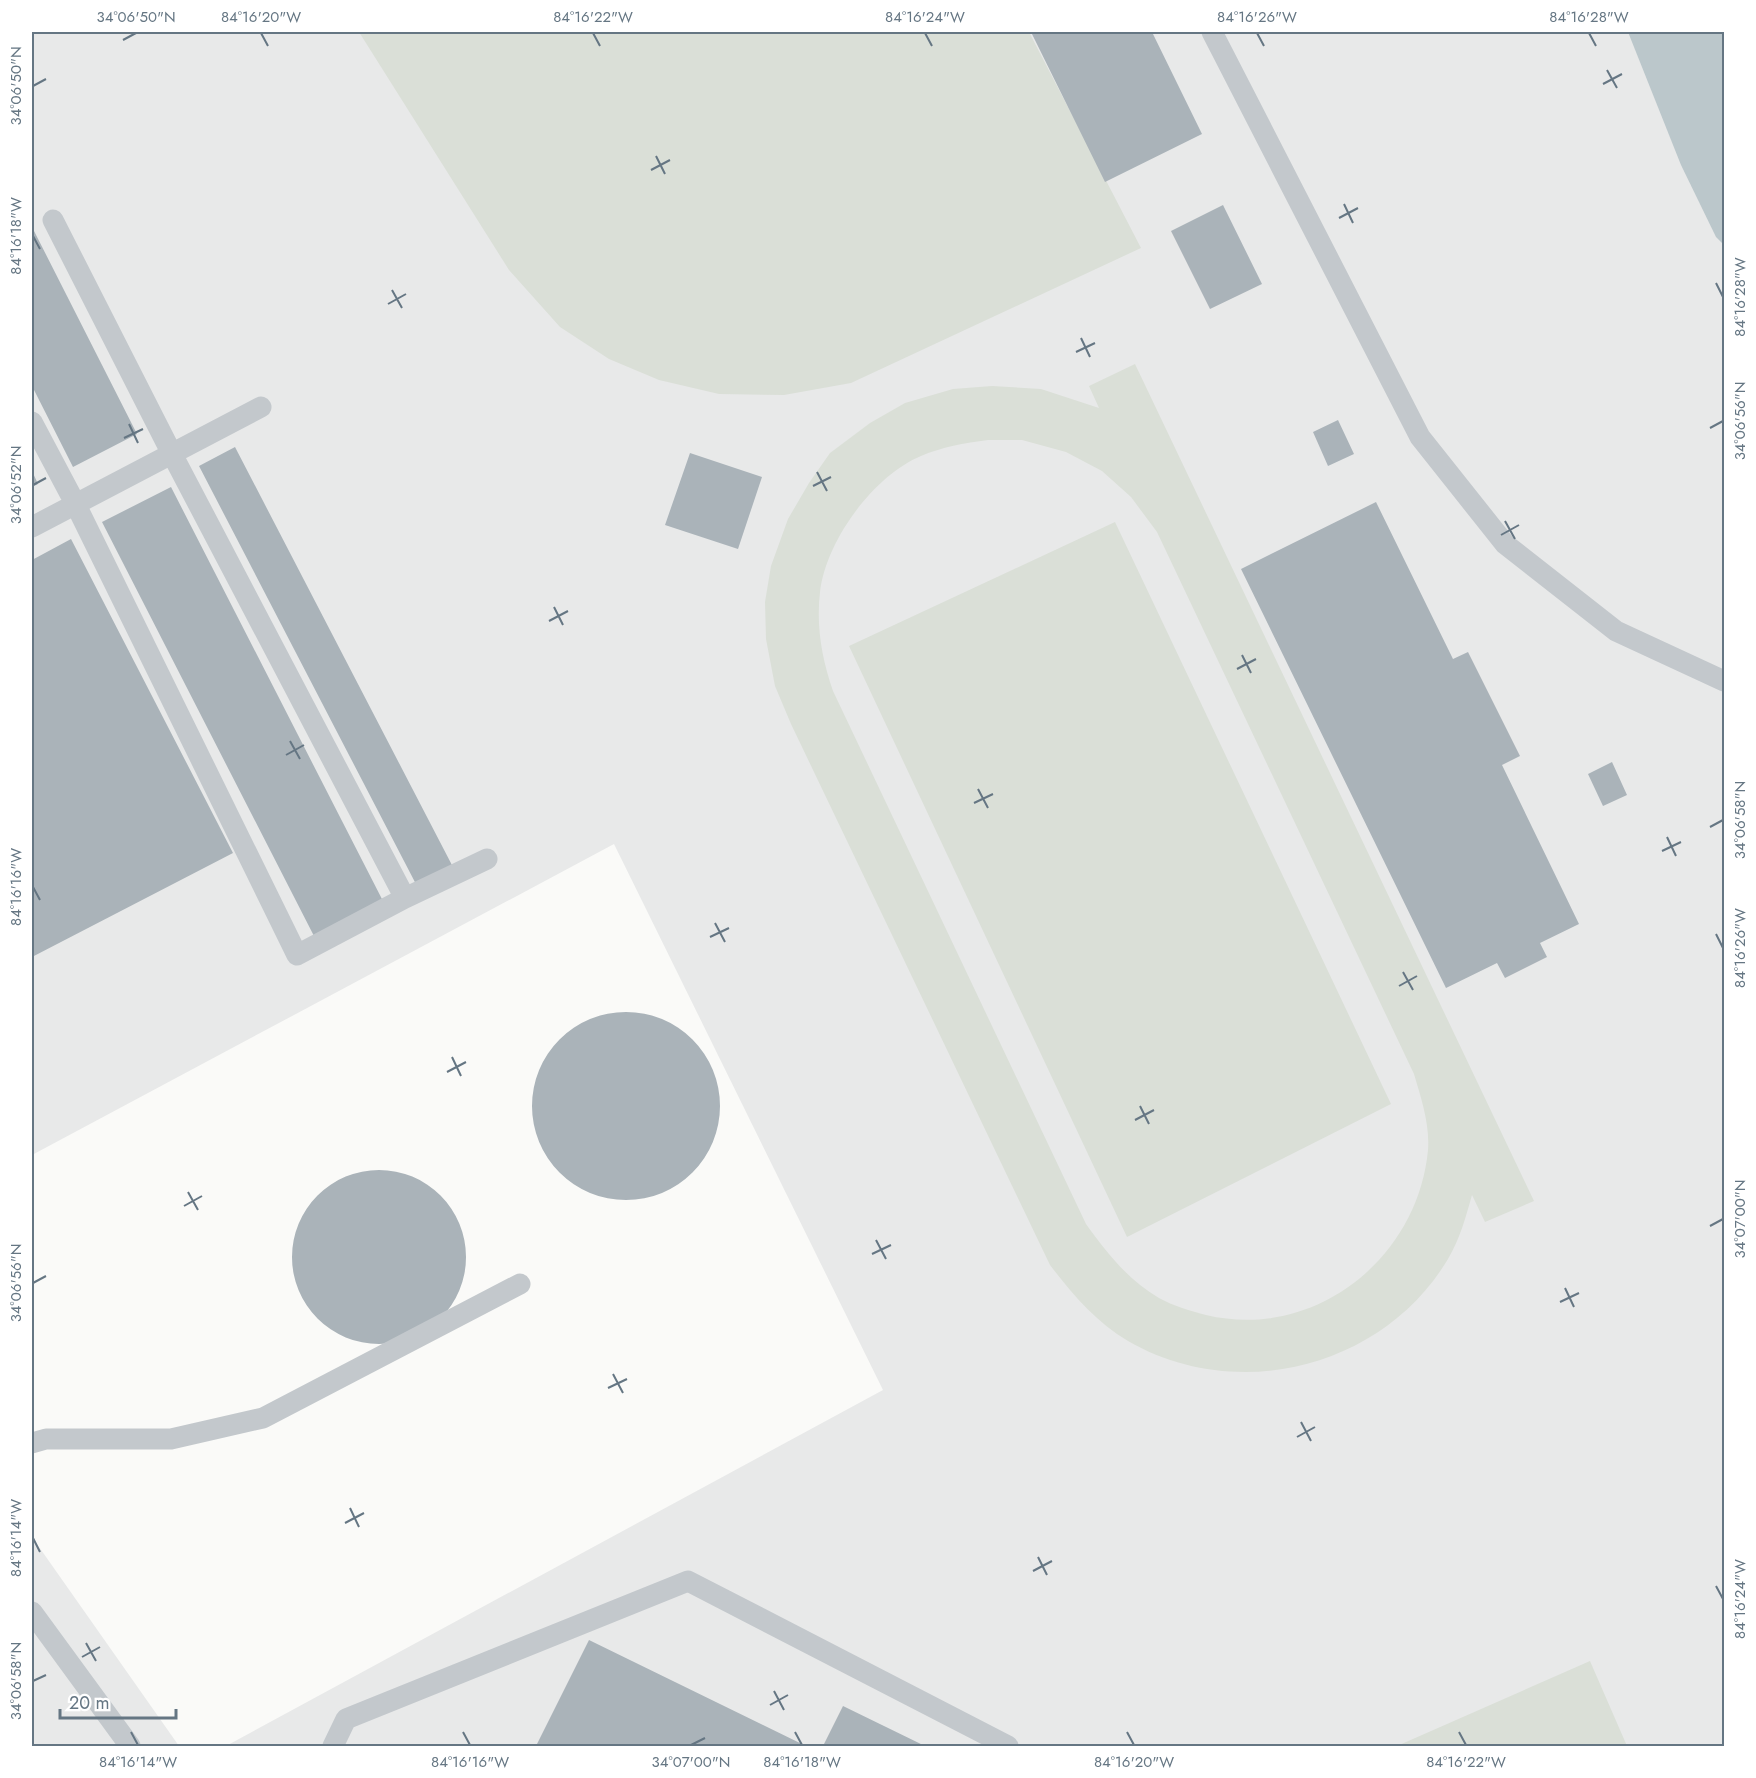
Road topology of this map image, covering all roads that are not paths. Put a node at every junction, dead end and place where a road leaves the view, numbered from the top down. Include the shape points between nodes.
1 (1212, 32) edge
2 (53, 220) dead end
3 (261, 407) dead end
4 (32, 422) edge
5 (172, 454) junction
6 (76, 505) junction
7 (32, 527) edge
8 (1725, 681) edge
9 (487, 859) dead end
10 (405, 898) junction
11 (520, 1284) dead end
12 (32, 1443) edge
13 (32, 1612) edge
14 (130, 1746) edge
15 (333, 1746) edge
16 (1008, 1746) edge

1 - 8 lane via 1420,437 1505,544 1616,631
2 - 5 lane
3 - 5 lane
4 - 6 lane
5 - 6 lane
5 - 10 lane
6 - 7 lane
6 - 10 lane via 297,955
9 - 10 lane
11 - 12 lane via 263,1418 171,1439 46,1439
13 - 14 lane
15 - 16 lane via 346,1719 688,1581

